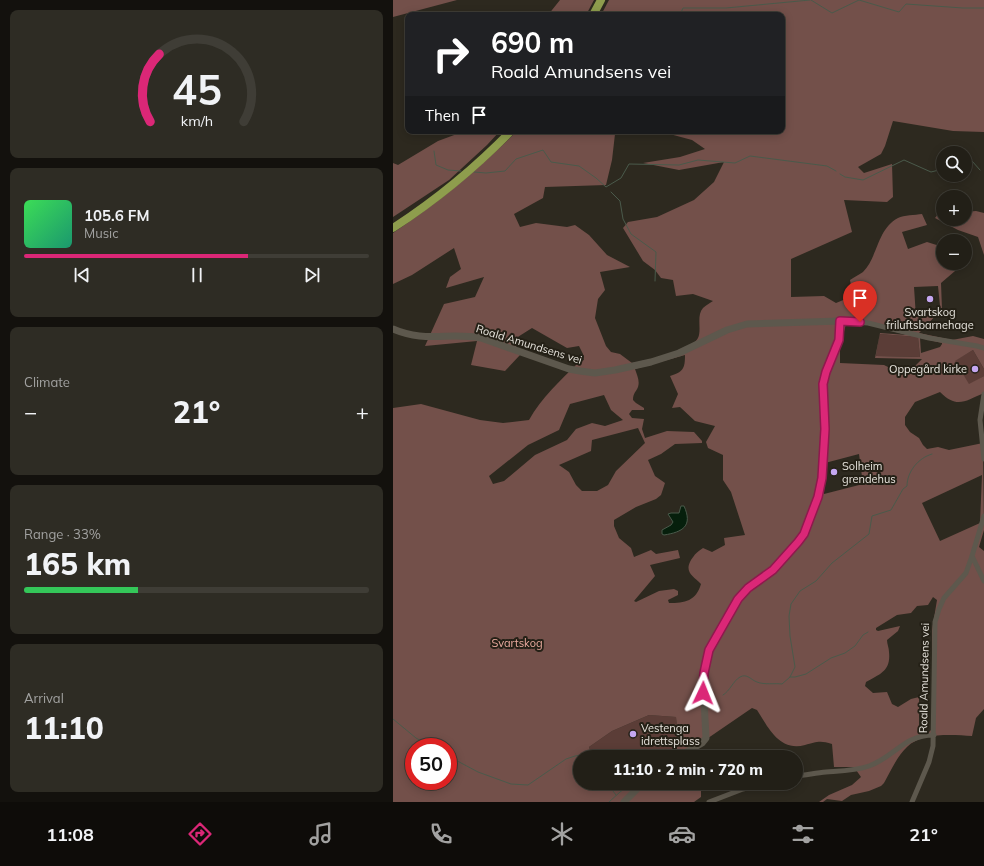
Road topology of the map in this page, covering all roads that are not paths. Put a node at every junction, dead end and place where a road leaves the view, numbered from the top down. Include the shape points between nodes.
1 (601, 0) edge
2 (605, 0) edge
3 (595, 12) edge
4 (599, 12) edge
5 (503, 134) edge
6 (508, 134) edge
7 (393, 224) edge
8 (393, 228) edge
9 (840, 321) junction
10 (393, 329) edge
11 (983, 347) edge
12 (984, 394) edge
13 (984, 459) edge
14 (984, 516) edge
15 (972, 556) junction
16 (984, 581) edge
17 (934, 735) junction
18 (690, 750) edge
19 (803, 775) edge
20 (636, 790) edge
21 (743, 790) edge
22 (624, 802) edge
23 (709, 802) edge
24 (912, 802) edge

1 - 3 highway
2 - 4 highway
5 - 7 highway via 471,166
6 - 8 highway via 473,168
9 - 10 main road, Roald Amundsens vei via 740,325 670,357 595,373 569,369 481,338 417,337
9 - 11 street, Roald Amundsens vei via 868,323 929,338
9 - 18 main road via 839,340 823,384 825,429 822,478 818,497 807,527 798,542 773,570 741,595 712,644 706,659 703,680 706,738
12 - 13 street via 980,420
14 - 15 street, Roald Amundsens vei
15 - 16 street
15 - 17 street, Roald Amundsens vei via 964,576 941,603 935,622
17 - 19 street via 911,739 889,756 869,766
17 - 24 street, Roald Amundsens vei via 931,755
20 - 22 main road
21 - 23 street

